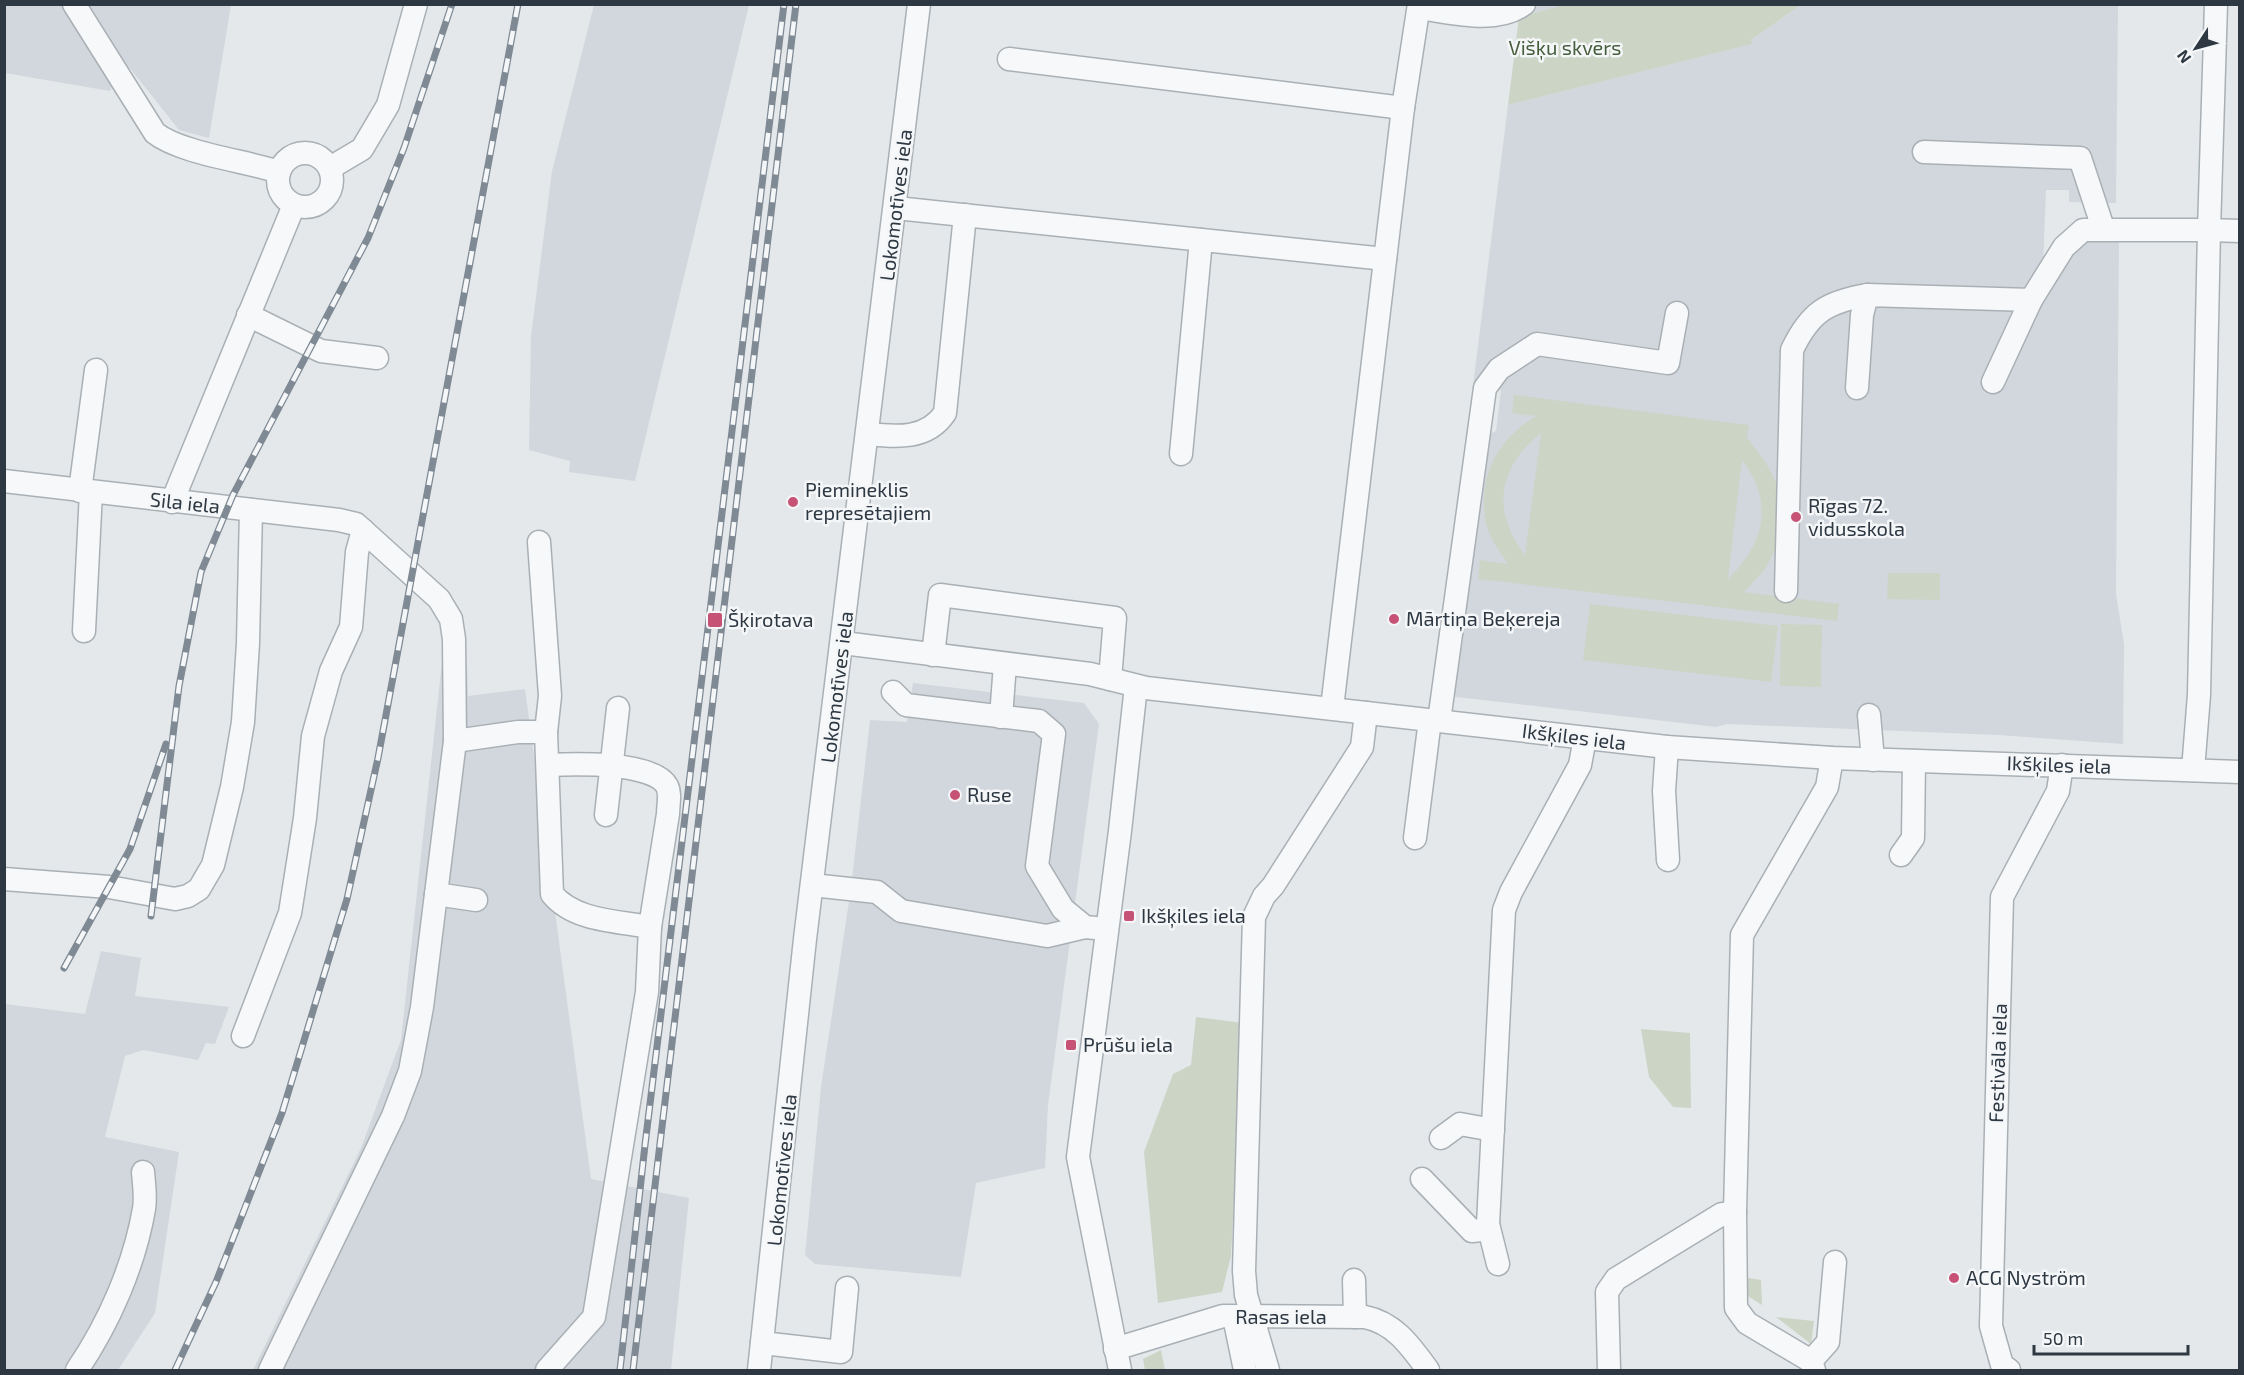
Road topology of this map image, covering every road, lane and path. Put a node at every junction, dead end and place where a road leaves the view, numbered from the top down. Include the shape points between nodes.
1 (74, 4) edge
2 (416, 4) edge
3 (919, 4) edge
4 (1524, 4) edge
5 (2216, 4) edge
6 (1419, 6) edge
7 (1016, 67) dead end
8 (1403, 108) junction
9 (1924, 152) dead end
10 (330, 168) junction
11 (279, 172) junction
12 (294, 205) junction
13 (896, 208) junction
14 (964, 216) junction
15 (2103, 228) junction
16 (2209, 230) junction
17 (2240, 231) edge
18 (1201, 240) junction
19 (1385, 259) junction
20 (1867, 295) junction
21 (2031, 300) junction
22 (1677, 313) dead end
23 (249, 315) junction
24 (377, 358) dead end
25 (96, 370) dead end
26 (1993, 382) dead end
27 (1857, 388) dead end
28 (868, 434) junction
29 (1181, 454) dead end
30 (4, 481) edge
31 (86, 492) junction
32 (172, 502) junction
33 (251, 510) junction
34 (363, 530) junction
35 (539, 542) dead end
36 (1786, 591) dead end
37 (84, 631) dead end
38 (843, 643) junction
39 (933, 655) junction
40 (1005, 664) junction
41 (1110, 680) junction
42 (1136, 686) junction
43 (893, 692) dead end
44 (618, 708) dead end
45 (1332, 708) junction
46 (1366, 713) junction
47 (1869, 715) dead end
48 (1001, 717) junction
49 (1435, 721) junction
50 (546, 732) junction
51 (1585, 738) junction
52 (455, 741) junction
53 (1667, 747) junction
54 (1832, 758) junction
55 (1873, 760) junction
56 (1914, 761) junction
57 (549, 765) junction
58 (2062, 765) junction
59 (612, 766) junction
60 (2193, 770) junction
61 (2240, 772) edge
62 (606, 815) dead end
63 (1415, 838) dead end
64 (1900, 855) dead end
65 (1668, 860) dead end
66 (4, 879) edge
67 (812, 885) junction
68 (436, 894) junction
69 (476, 900) dead end
70 (650, 927) junction
71 (1095, 928) junction
72 (243, 1036) dead end
73 (1493, 1130) junction
74 (1440, 1138) dead end
75 (143, 1172) dead end
76 (1422, 1179) dead end
77 (1735, 1212) junction
78 (1488, 1224) junction
79 (1835, 1262) dead end
80 (1498, 1264) dead end
81 (1354, 1280) dead end
82 (847, 1288) dead end
83 (1243, 1317) junction
84 (1355, 1317) junction
85 (762, 1343) junction
86 (1118, 1360) edge
87 (1813, 1366) edge
88 (2005, 1369) edge
89 (78, 1371) edge
90 (270, 1371) edge
91 (547, 1371) edge
92 (759, 1371) edge
93 (1245, 1371) edge
94 (1268, 1371) edge
95 (1428, 1371) edge
96 (1609, 1371) edge

1 - 11 street via 162,139
2 - 10 street via 388,105 362,149
3 - 13 street, Lokomotīves iela
4 - 6 street via 1489,16
5 - 16 street
6 - 8 street
7 - 8 street
8 - 19 street
9 - 15 street via 2080,158
10 - 11 street via 321,157 303,152 292,155
10 - 12 street via 333,177 328,196 313,207
11 - 12 street via 280,191
12 - 23 street
13 - 14 street
13 - 28 street, Lokomotīves iela
14 - 18 street
14 - 28 street via 945,413 937,425 922,432 898,437
15 - 16 street
15 - 21 street via 2083,230 2064,247
16 - 17 street
16 - 60 street via 2199,695
18 - 19 street
18 - 29 street
19 - 45 street
20 - 21 street
20 - 27 street
20 - 36 street via 1838,300 1822,310 1803,327 1792,350
21 - 26 street
22 - 49 street via 1668,363 1537,344 1498,369 1485,388
23 - 24 street via 321,351
23 - 32 street
25 - 31 street
28 - 38 street, Lokomotīves iela
30 - 31 street, Sila iela
31 - 32 street, Sila iela
31 - 37 street
32 - 33 street, Sila iela
33 - 34 street, Sila iela via 339,520
33 - 66 street via 243,722 213,865 199,888 176,899 109,887
34 - 52 street via 439,599 451,619
34 - 72 street via 357,552 351,627 331,671 313,736 290,914
35 - 50 street via 550,696
38 - 39 street, Ikšķiles iela
38 - 67 street, Lokomotīves iela
39 - 40 street, Ikšķiles iela
39 - 41 street via 940,595 1115,618
40 - 41 street, Ikšķiles iela
40 - 48 street
41 - 42 street, Ikšķiles iela
42 - 45 street, Ikšķiles iela
42 - 71 street via 1120,831
43 - 48 street via 906,705
44 - 59 street
45 - 46 street, Ikšķiles iela
46 - 49 street, Ikšķiles iela
46 - 83 street via 1362,747 1263,896 1254,917
47 - 55 street
48 - 71 street via 1039,721 1054,734 1037,866 1063,909
49 - 51 street, Ikšķiles iela
49 - 63 street
50 - 52 street
50 - 57 street
51 - 53 street, Ikšķiles iela
51 - 73 street via 1581,765 1504,910
52 - 68 street
53 - 54 street, Ikšķiles iela
53 - 65 street via 1664,791
54 - 55 street, Ikšķiles iela
54 - 77 street via 1827,787 1742,935
55 - 56 street, Ikšķiles iela
56 - 58 street, Ikšķiles iela
56 - 64 street via 1913,838
57 - 59 street
57 - 70 street via 552,894 573,912
58 - 60 street, Ikšķiles iela
58 - 88 street, Festivāla iela via 2058,791 2002,897 1991,1326
59 - 62 street
59 - 70 street via 652,774 666,784 669,795
60 - 61 street, Ikšķiles iela
67 - 71 street via 877,892 901,911 1047,936
67 - 85 street, Lokomotīves iela
68 - 69 street
68 - 90 street via 410,1071 393,1116
70 - 91 street via 647,992 594,1317
71 - 86 street via 1078,1157
73 - 74 street via 1460,1124
73 - 78 street
75 - 89 street via 144,1208 129,1268 98,1340
76 - 78 street via 1472,1231 1482,1230
77 - 87 street via 1736,1308 1747,1323
77 - 96 street via 1722,1214 1616,1279 1607,1292
78 - 80 street
79 - 87 street via 1828,1342
81 - 84 street
82 - 85 street via 841,1352
83 - 84 street, Rasas iela
83 - 86 street, Rasas iela via 1224,1316
83 - 93 street
83 - 94 street
84 - 95 street, Rasas iela via 1382,1320 1399,1333
85 - 92 street, Lokomotīves iela

